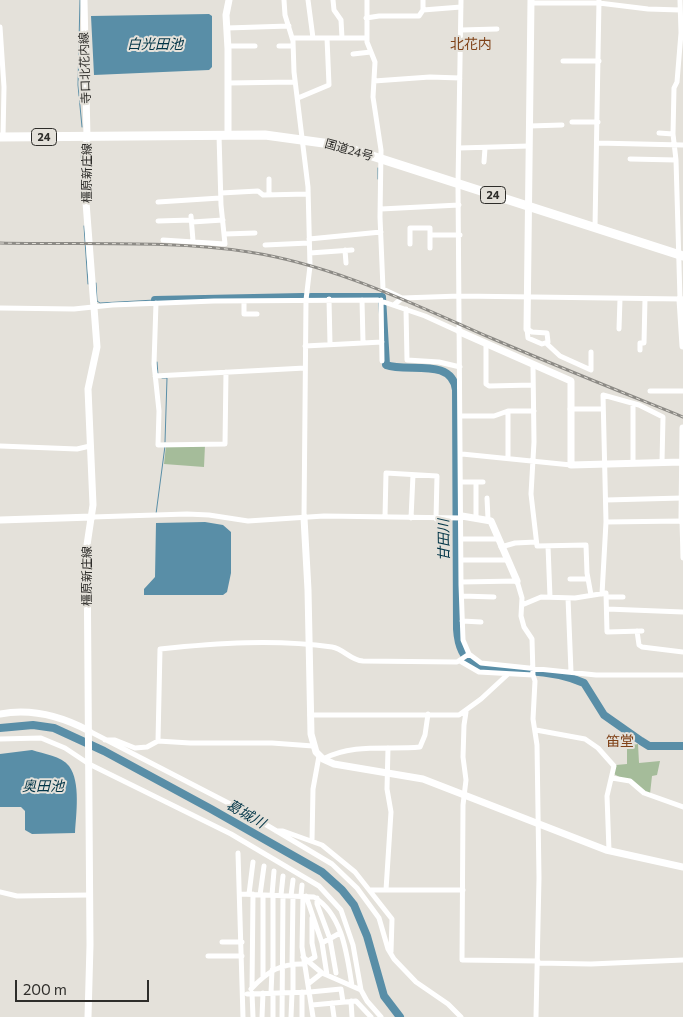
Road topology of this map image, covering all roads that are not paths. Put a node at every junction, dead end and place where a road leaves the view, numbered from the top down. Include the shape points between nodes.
1 (84, 0) edge
2 (229, 0) edge
3 (284, 0) edge
4 (308, 0) edge
5 (333, 0) edge
6 (367, 0) edge
7 (423, 0) edge
8 (461, 0) edge
9 (680, 0) edge
10 (531, 1) edge
11 (599, 2) edge
12 (461, 7) junction
13 (681, 9) edge
14 (423, 10) junction
15 (366, 18) junction
16 (289, 26) junction
17 (0, 27) edge
18 (227, 28) junction
19 (497, 29) dead end
20 (461, 30) junction
21 (292, 38) junction
22 (313, 38) junction
23 (327, 38) junction
24 (342, 38) junction
25 (367, 38) junction
26 (228, 46) junction
27 (255, 46) dead end
28 (279, 46) dead end
29 (293, 46) junction
30 (371, 52) junction
31 (353, 54) dead end
32 (563, 61) dead end
33 (599, 61) junction
34 (460, 78) junction
35 (374, 81) junction
36 (295, 82) junction
37 (680, 82) edge
38 (228, 83) junction
39 (298, 98) junction
40 (572, 122) dead end
41 (598, 122) junction
42 (562, 125) dead end
43 (529, 126) junction
44 (659, 133) dead end
45 (223, 134) junction
46 (673, 134) junction
47 (1, 137) edge
48 (88, 137) junction
49 (303, 139) junction
50 (597, 143) junction
51 (673, 144) junction
52 (683, 145) edge
53 (529, 146) junction
54 (459, 148) junction
55 (485, 148) junction
56 (382, 159) junction
57 (630, 159) dead end
58 (676, 160) junction
59 (484, 162) dead end
60 (269, 180) dead end
61 (458, 184) junction
62 (308, 194) junction
63 (269, 195) junction
64 (220, 196) junction
65 (158, 202) dead end
66 (460, 205) junction
67 (528, 206) junction
68 (381, 209) junction
69 (191, 219) junction
70 (223, 220) junction
71 (158, 222) dead end
72 (595, 228) junction
73 (379, 232) junction
74 (255, 233) dead end
75 (225, 234) junction
76 (460, 235) junction
77 (430, 236) junction
78 (163, 240) dead end
79 (193, 241) junction
80 (309, 241) junction
81 (410, 244) dead end
82 (264, 245) dead end
83 (430, 248) dead end
84 (345, 250) junction
85 (352, 250) dead end
86 (310, 253) junction
87 (681, 255) edge
88 (346, 263) dead end
89 (460, 296) junction
90 (527, 297) junction
91 (402, 298) junction
92 (620, 298) junction
93 (329, 299) junction
94 (645, 299) junction
95 (682, 299) edge
96 (306, 300) junction
97 (362, 300) junction
98 (244, 301) junction
99 (384, 301) junction
100 (156, 303) junction
101 (394, 304) junction
102 (94, 307) junction
103 (0, 308) edge
104 (406, 309) junction
105 (257, 314) dead end
106 (527, 329) junction
107 (619, 329) dead end
108 (460, 332) junction
109 (363, 342) junction
110 (382, 342) junction
111 (330, 344) junction
112 (486, 344) junction
113 (546, 344) junction
114 (305, 346) junction
115 (683, 346) edge
116 (640, 350) dead end
117 (591, 352) dead end
118 (382, 361) dead end
119 (533, 365) junction
120 (460, 367) junction
121 (305, 368) junction
122 (226, 372) junction
123 (158, 376) junction
124 (533, 385) junction
125 (650, 391) dead end
126 (683, 391) edge
127 (633, 404) junction
128 (603, 409) junction
129 (570, 410) junction
130 (534, 411) junction
131 (508, 412) junction
132 (461, 416) junction
133 (683, 428) edge
134 (0, 446) edge
135 (90, 446) junction
136 (462, 454) junction
137 (508, 458) junction
138 (534, 460) junction
139 (662, 462) junction
140 (682, 462) junction
141 (633, 463) junction
142 (571, 465) junction
143 (603, 465) junction
144 (413, 474) junction
145 (462, 482) junction
146 (476, 482) junction
147 (484, 482) dead end
148 (487, 498) dead end
149 (682, 498) edge
150 (606, 500) junction
151 (92, 517) junction
152 (385, 517) junction
153 (304, 518) junction
154 (412, 518) junction
155 (462, 518) junction
156 (476, 518) junction
157 (436, 519) junction
158 (488, 519) junction
159 (0, 520) edge
160 (682, 521) edge
161 (606, 522) junction
162 (462, 539) junction
163 (497, 539) junction
164 (536, 542) junction
165 (548, 546) junction
166 (502, 547) junction
167 (683, 558) edge
168 (462, 560) junction
169 (508, 560) junction
170 (570, 579) dead end
171 (587, 579) junction
172 (462, 582) junction
173 (517, 582) junction
174 (591, 595) junction
175 (462, 596) junction
176 (494, 596) dead end
177 (604, 596) junction
178 (550, 597) junction
179 (623, 597) dead end
180 (568, 598) junction
181 (522, 605) junction
182 (607, 610) junction
183 (683, 612) edge
184 (462, 622) junction
185 (481, 622) dead end
186 (309, 645) junction
187 (683, 652) edge
188 (465, 658) junction
189 (533, 671) junction
190 (570, 672) junction
191 (507, 674) junction
192 (683, 675) edge
193 (466, 712) junction
194 (0, 714) edge
195 (428, 714) junction
196 (310, 715) junction
197 (536, 730) junction
198 (89, 733) junction
199 (0, 739) edge
200 (104, 740) junction
201 (158, 741) junction
202 (313, 746) junction
203 (388, 748) junction
204 (321, 758) junction
205 (89, 760) junction
206 (387, 773) junction
207 (612, 778) junction
208 (464, 794) junction
209 (683, 808) edge
210 (538, 824) junction
211 (276, 831) junction
212 (312, 841) junction
213 (609, 851) junction
214 (238, 853) dead end
215 (253, 862) dead end
216 (264, 866) dead end
217 (683, 867) edge
218 (274, 871) dead end
219 (283, 876) dead end
220 (292, 880) dead end
221 (302, 886) dead end
222 (371, 890) junction
223 (386, 890) junction
224 (463, 890) junction
225 (0, 892) edge
226 (240, 894) junction
227 (251, 894) junction
228 (89, 895) junction
229 (262, 895) junction
230 (272, 895) junction
231 (282, 896) junction
232 (292, 896) junction
233 (303, 896) junction
234 (317, 898) junction
235 (312, 915) junction
236 (252, 929) junction
237 (263, 929) junction
238 (340, 933) junction
239 (273, 935) junction
240 (283, 935) junction
241 (330, 939) junction
242 (222, 942) dead end
243 (242, 942) junction
244 (322, 945) junction
245 (313, 950) junction
246 (391, 954) junction
247 (208, 956) dead end
248 (242, 956) junction
249 (683, 960) edge
250 (538, 962) junction
251 (307, 963) junction
252 (293, 964) junction
253 (282, 965) junction
254 (272, 970) junction
255 (336, 973) dead end
256 (325, 974) junction
257 (263, 976) junction
258 (308, 984) junction
259 (352, 986) junction
260 (361, 990) junction
261 (251, 992) junction
262 (302, 992) junction
263 (310, 992) junction
264 (263, 993) junction
265 (272, 993) junction
266 (282, 993) junction
267 (292, 993) junction
268 (242, 1000) junction
269 (343, 1002) junction
270 (351, 1002) junction
271 (332, 1003) junction
272 (312, 1005) junction
273 (88, 1017) edge
274 (243, 1017) edge
275 (252, 1017) edge
276 (262, 1017) edge
277 (273, 1017) edge
278 (282, 1017) edge
279 (291, 1017) edge
280 (302, 1017) edge
281 (313, 1017) edge
282 (334, 1017) edge
283 (352, 1017) edge
284 (371, 1017) edge
285 (381, 1017) edge
286 (461, 1017) edge
287 (536, 1017) edge

1 - 48 street, 寺口北花内線
2 - 18 street
3 - 16 street
4 - 22 street
5 - 24 street via 334,10 341,20
6 - 15 street
7 - 14 street
8 - 12 street
9 - 13 street
10 - 11 street
10 - 43 street
11 - 13 street via 648,9
11 - 33 street
12 - 14 street
12 - 20 street
13 - 37 street
14 - 15 street via 419,16
15 - 25 street
16 - 18 street
16 - 21 street
17 - 47 street via 4,87
18 - 26 street
19 - 20 street
20 - 34 street
21 - 22 street
21 - 29 street
22 - 23 street
23 - 24 street
23 - 39 street via 329,86
24 - 25 street
25 - 30 street
26 - 27 street
26 - 38 street
28 - 29 street
29 - 36 street
30 - 31 street
30 - 35 street via 375,62
32 - 33 street
33 - 41 street
34 - 35 street
34 - 54 street
35 - 56 street via 373,97
36 - 38 street
36 - 39 street
37 - 46 street via 674,88
38 - 45 street
39 - 49 street
40 - 41 street
41 - 50 street
42 - 43 street
43 - 53 street
44 - 46 street
45 - 48 highway, 国道24号 / 24
45 - 49 highway, 国道24号 / 24
45 - 64 street
46 - 51 street
47 - 48 highway, 国道24号 / 24
48 - 102 street, 橿原新庄線 via 85,189
49 - 56 highway, 国道24号 / 24 via 338,145
49 - 62 street
50 - 51 street
50 - 72 street
51 - 52 street
51 - 58 street
53 - 55 street
53 - 67 street
54 - 55 street
54 - 61 street
55 - 59 street
56 - 61 highway, 国道24号 / 24
56 - 68 street
57 - 58 street
58 - 87 street
60 - 63 street
61 - 66 street
61 - 67 highway, 国道24号 / 24
62 - 63 street
62 - 80 street
63 - 64 street via 258,191
64 - 65 street
64 - 70 street
66 - 68 street
66 - 76 street
67 - 72 highway, 国道24号 / 24
67 - 90 street
68 - 73 street
69 - 70 street
69 - 71 street
69 - 79 street
70 - 75 street
72 - 87 highway, 国道24号 / 24
73 - 80 street
73 - 91 street via 383,289
74 - 75 street
75 - 79 street via 225,244
76 - 77 street
76 - 89 street
77 - 81 street via 430,228 410,228
77 - 83 street
78 - 79 street
80 - 82 street
80 - 86 street
84 - 85 street
84 - 86 street
84 - 88 street
86 - 96 street
87 - 95 street
89 - 90 street
89 - 91 street
89 - 108 street
90 - 92 street
90 - 106 street
91 - 101 street
92 - 94 street
92 - 107 street
93 - 96 street
93 - 97 street
93 - 111 street
94 - 95 street
94 - 116 street via 644,342 640,343
95 - 115 street
96 - 98 street
96 - 114 street
97 - 99 street
97 - 109 street
98 - 100 street
98 - 105 street via 244,314
99 - 101 street
99 - 110 street
100 - 102 street
100 - 123 street
101 - 104 street
102 - 103 street
102 - 135 street, 橿原新庄線 via 97,347 88,389
104 - 108 street
104 - 120 street via 406,360
106 - 113 street via 528,338
106 - 113 street via 547,333 549,340
108 - 112 street
108 - 120 street
109 - 110 street
109 - 111 street
110 - 118 street
111 - 114 street
112 - 119 street
112 - 124 street via 486,384
113 - 117 street via 560,356 591,370
114 - 121 street
119 - 124 street
119 - 129 street via 570,380
120 - 132 street
121 - 122 street
121 - 153 street
122 - 123 street
122 - 123 street via 225,444 158,445
124 - 130 street
125 - 126 street
127 - 128 street via 603,395
127 - 139 street via 663,417
127 - 141 street
128 - 129 street
128 - 143 street
129 - 142 street
130 - 131 street
130 - 138 street
131 - 132 street via 494,416
131 - 137 street
132 - 136 street
133 - 140 street
134 - 135 street via 78,449
135 - 151 street, 橿原新庄線
136 - 137 street
136 - 145 street
137 - 138 street
138 - 142 street
138 - 164 street via 531,494
139 - 140 street
139 - 141 street
140 - 149 street
141 - 143 street
142 - 143 street
143 - 150 street
144 - 152 street via 386,473
144 - 154 street
144 - 157 street via 437,476
145 - 146 street
145 - 155 street
146 - 147 street
146 - 156 street
148 - 158 street
149 - 150 street
149 - 160 street
150 - 161 street
151 - 153 street via 210,515 248,521
151 - 159 street
151 - 198 street, 橿原新庄線 via 87,552
152 - 153 street
152 - 154 street
153 - 186 street
154 - 157 street
155 - 156 street
155 - 157 street
155 - 162 street
156 - 158 street
158 - 163 street
160 - 161 street
160 - 167 street
161 - 177 street
162 - 163 street
162 - 168 street
163 - 166 street
164 - 165 street via 537,546
164 - 166 street
165 - 171 street via 586,545
165 - 178 street
166 - 169 street
168 - 169 street
168 - 172 street
169 - 173 street
170 - 171 street
171 - 174 street
172 - 173 street
172 - 175 street
173 - 181 street
174 - 177 street
174 - 180 street
175 - 176 street
175 - 184 street
177 - 179 street
177 - 182 street
178 - 180 street
178 - 181 street
180 - 190 street
181 - 189 street via 524,627 532,639
182 - 183 street
182 - 187 street via 607,632 639,631 642,647
184 - 185 street
184 - 188 street
186 - 188 street via 339,649 353,659 363,661
186 - 196 street
186 - 201 street via 218,643 160,649
188 - 189 street
188 - 191 street via 479,672
189 - 190 street
189 - 191 street
189 - 197 street
190 - 192 street
191 - 193 street
193 - 195 street via 454,716
193 - 208 street
194 - 198 street via 52,715
195 - 196 street
195 - 203 street via 420,747
196 - 202 street
197 - 207 street via 591,742 614,766
197 - 210 street
198 - 200 street
198 - 205 street, 橿原新庄線
199 - 205 street via 41,738
200 - 201 street via 115,740 135,748 147,747
200 - 211 street via 238,808
201 - 202 street via 272,742
202 - 204 street
203 - 204 street via 341,752
203 - 206 street
204 - 206 street via 334,764
204 - 212 street via 314,784
205 - 228 street, 橿原新庄線
205 - 260 street via 231,834 323,889 336,902 346,922
206 - 208 street via 423,779
206 - 223 street via 391,812
207 - 209 street via 630,781 644,793
207 - 213 street via 607,796
208 - 210 street
208 - 224 street
210 - 213 street
210 - 250 street
211 - 212 street
211 - 246 street via 319,855 350,880 379,918
212 - 222 street via 346,862
213 - 217 street
214 - 226 street
215 - 227 street
216 - 229 street
218 - 230 street
219 - 231 street
220 - 232 street
221 - 233 street
222 - 223 street
222 - 246 street via 392,919
223 - 224 street
224 - 250 street via 462,960
225 - 228 street via 17,896
226 - 227 street
226 - 243 street
227 - 229 street
227 - 236 street
228 - 273 street, 橿原新庄線
229 - 230 street
229 - 237 street
230 - 231 street
230 - 239 street
231 - 232 street
231 - 240 street
232 - 233 street
232 - 252 street
233 - 234 street
233 - 235 street
233 - 251 street via 304,957
234 - 238 street via 332,914
234 - 241 street
235 - 244 street
235 - 245 street
236 - 237 street
236 - 261 street
237 - 257 street
238 - 241 street
238 - 259 street
239 - 240 street
239 - 254 street
240 - 253 street
241 - 244 street
241 - 255 street
242 - 243 street
243 - 248 street
244 - 245 street
244 - 256 street
245 - 251 street via 315,957
246 - 286 street via 416,982
247 - 248 street
248 - 268 street
249 - 250 street via 591,964
250 - 287 street
251 - 252 street
251 - 256 street
251 - 258 street
252 - 253 street
252 - 267 street
253 - 254 street
253 - 266 street
254 - 257 street
254 - 265 street
256 - 258 street
256 - 259 street
257 - 261 street
258 - 263 street
259 - 260 street
260 - 285 street
261 - 264 street
261 - 268 street
261 - 275 street
262 - 263 street
262 - 267 street
262 - 280 street
263 - 269 street via 341,989
263 - 272 street
264 - 265 street
264 - 276 street
265 - 266 street
265 - 277 street
266 - 267 street
266 - 278 street
267 - 279 street
268 - 274 street
269 - 270 street
269 - 271 street
270 - 283 street
270 - 284 street via 356,1001
271 - 272 street
271 - 282 street
272 - 281 street

